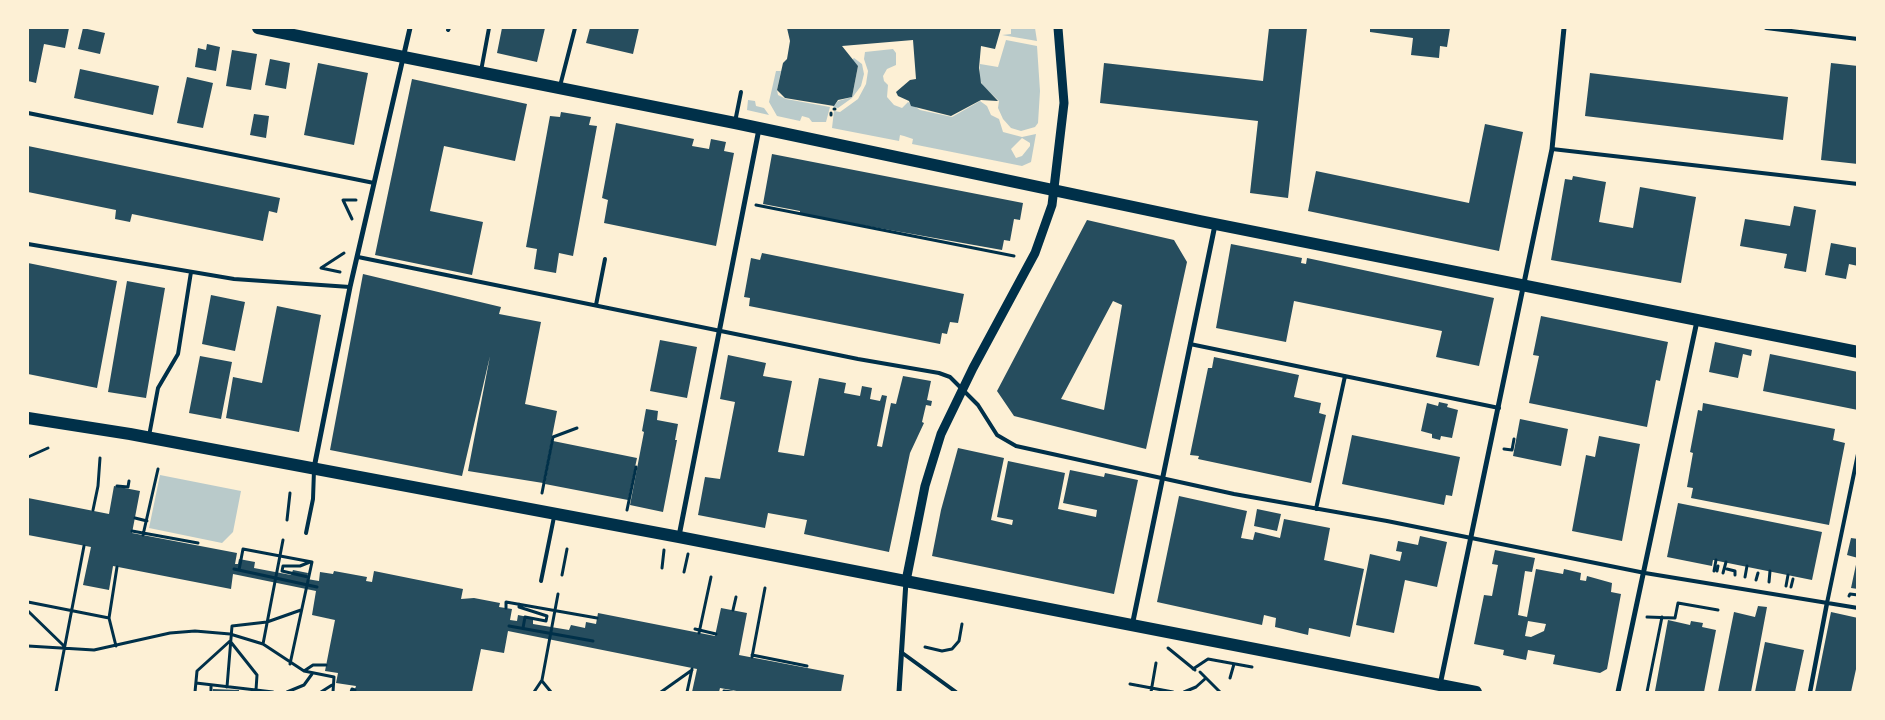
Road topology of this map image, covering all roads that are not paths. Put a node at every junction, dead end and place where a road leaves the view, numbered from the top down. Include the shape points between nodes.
1 (258, 28) edge
2 (410, 28) edge
3 (489, 28) edge
4 (575, 28) edge
5 (1058, 28) edge
6 (1564, 28) edge
7 (1766, 28) edge
8 (1858, 39) edge
9 (403, 57) junction
10 (481, 73) junction
11 (560, 88) junction
12 (741, 92) dead end
13 (28, 113) edge
14 (735, 123) junction
15 (759, 129) junction
16 (1552, 149) junction
17 (374, 184) junction
18 (1858, 184) edge
19 (1055, 191) junction
20 (1215, 224) junction
21 (28, 244) edge
22 (358, 257) junction
23 (605, 259) dead end
24 (191, 272) junction
25 (1524, 286) junction
26 (350, 287) junction
27 (596, 305) junction
28 (1697, 320) junction
29 (720, 330) junction
30 (1190, 344) junction
31 (1858, 352) edge
32 (1344, 376) junction
33 (962, 389) junction
34 (1499, 408) junction
35 (28, 418) edge
36 (148, 438) junction
37 (1858, 454) edge
38 (314, 468) junction
39 (1163, 478) junction
40 (1316, 509) junction
41 (555, 514) junction
42 (306, 534) dead end
43 (678, 537) junction
44 (1472, 538) junction
45 (1645, 573) junction
46 (541, 580) dead end
47 (906, 581) junction
48 (1826, 603) junction
49 (1858, 608) edge
50 (1132, 626) junction
51 (901, 652) junction
52 (1438, 689) edge
53 (899, 692) edge
54 (956, 692) edge
55 (1476, 692) edge
56 (1618, 692) edge
57 (1810, 692) edge

1 - 9 main road
2 - 9 street
3 - 10 lane
4 - 11 lane
5 - 19 street via 1064,91
6 - 16 street
7 - 8 lane
9 - 10 main road
9 - 17 street
10 - 11 main road
11 - 14 main road
12 - 14 lane
13 - 17 lane
14 - 15 main road
15 - 19 main road
15 - 29 street
16 - 18 lane
16 - 25 street
17 - 22 street
19 - 20 main road
19 - 33 street via 1035,253
20 - 25 main road
20 - 30 street
21 - 24 lane
22 - 26 street
22 - 27 lane
23 - 27 lane
24 - 26 lane via 234,279
24 - 36 lane via 178,354 158,388
25 - 28 main road
25 - 34 street
26 - 38 street
27 - 29 lane
28 - 31 main road
28 - 45 street
29 - 33 lane via 940,373 950,377
29 - 43 street
30 - 32 lane
30 - 39 street
32 - 34 lane
32 - 40 lane
33 - 39 lane via 978,405 997,435 1016,446
33 - 47 street via 936,449 925,486
34 - 44 street
35 - 36 main road
36 - 38 main road
37 - 48 lane
38 - 41 main road
38 - 42 lane via 313,499
39 - 40 lane
39 - 50 street
40 - 44 lane
41 - 43 main road
41 - 46 lane
43 - 47 main road
44 - 45 lane
44 - 52 street
45 - 48 lane
45 - 56 street
47 - 50 main road
47 - 51 street
48 - 49 lane
48 - 57 street
50 - 52 main road
51 - 53 street
51 - 54 lane
52 - 55 main road

